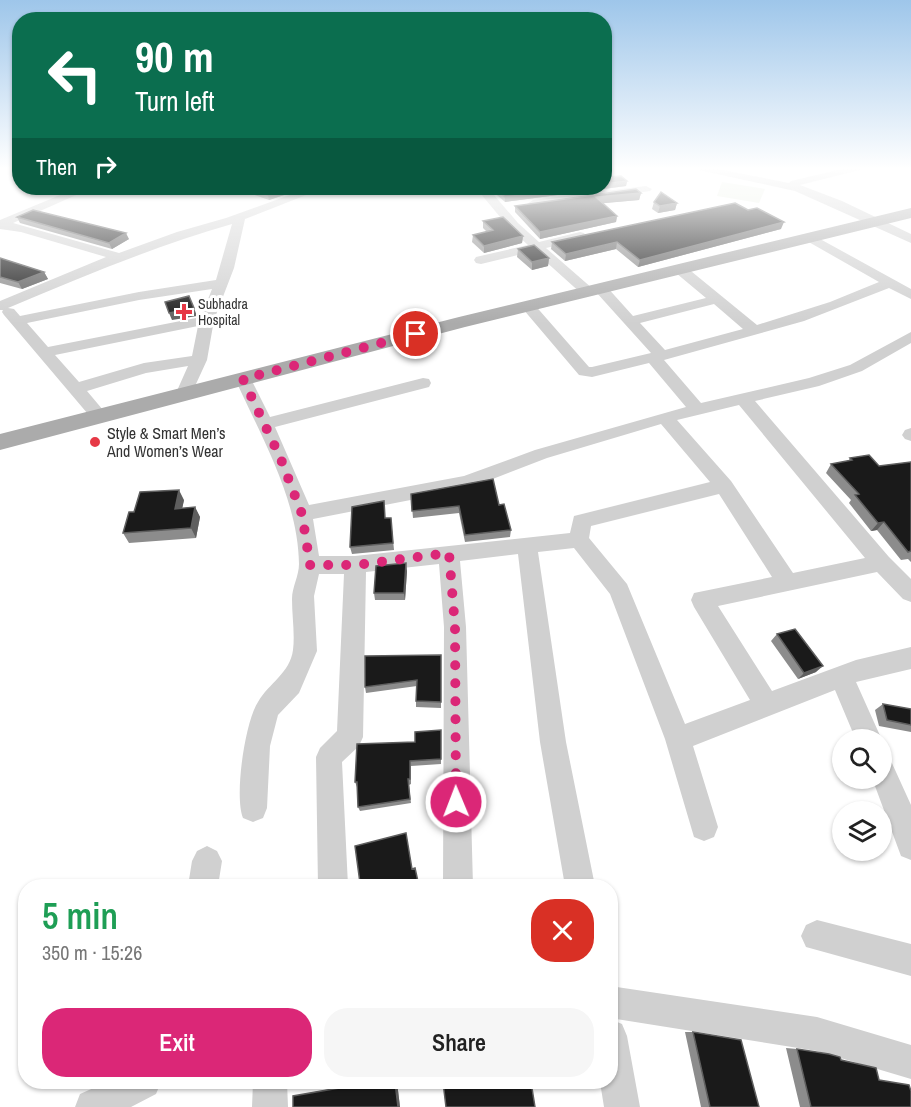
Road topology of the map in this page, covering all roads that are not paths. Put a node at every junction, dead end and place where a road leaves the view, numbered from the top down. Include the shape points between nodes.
1 (228, 221) edge
2 (239, 221) edge
3 (513, 221) edge
4 (872, 221) edge
5 (880, 221) edge
6 (875, 222) junction
7 (0, 225) edge
8 (593, 234) edge
9 (811, 238) junction
10 (911, 239) edge
11 (536, 246) junction
12 (119, 257) junction
13 (481, 260) dead end
14 (681, 270) junction
15 (221, 283) junction
16 (889, 283) junction
17 (594, 290) junction
18 (911, 295) edge
19 (717, 299) junction
20 (1, 305) edge
21 (528, 306) junction
22 (207, 320) junction
23 (16, 321) junction
24 (630, 321) junction
25 (755, 331) junction
26 (911, 337) edge
27 (43, 353) junction
28 (658, 358) junction
29 (199, 360) junction
30 (243, 379) junction
31 (423, 383) dead end
32 (75, 389) junction
33 (184, 393) junction
34 (743, 398) junction
35 (697, 409) junction
36 (99, 416) junction
37 (665, 417) junction
38 (264, 424) junction
39 (0, 442) edge
40 (724, 486) junction
41 (302, 514) junction
42 (579, 540) junction
43 (527, 544) junction
44 (449, 553) junction
45 (881, 563) junction
46 (310, 565) junction
47 (356, 565) junction
48 (788, 583) junction
49 (911, 593) edge
50 (911, 658) edge
51 (841, 677) junction
52 (767, 705) junction
53 (864, 729) edge
54 (678, 739) junction
55 (890, 789) edge
56 (253, 808) dead end
57 (704, 827) dead end
58 (911, 846) edge
59 (333, 879) edge
60 (458, 879) edge
61 (579, 879) edge
62 (817, 936) dead end
63 (911, 960) edge
64 (618, 1003) edge
65 (911, 1062) edge
66 (618, 1083) edge
67 (130, 1089) edge
68 (270, 1089) edge
69 (93, 1107) edge
70 (270, 1107) edge
71 (622, 1107) edge

1 - 12 street
2 - 15 street
3 - 11 street
4 - 6 street
5 - 6 main road
6 - 9 main road
6 - 10 street
7 - 12 street
8 - 11 street
9 - 14 main road
9 - 16 street
11 - 13 street
11 - 17 street
12 - 20 street
14 - 17 main road
14 - 19 street
15 - 22 street
15 - 23 street
16 - 18 street
16 - 25 street via 855,300
17 - 21 main road
17 - 24 street
19 - 24 street
19 - 25 street
20 - 23 street
21 - 28 street via 585,372
21 - 30 main road
22 - 27 street
22 - 29 street
23 - 27 street
24 - 28 street
25 - 28 street
26 - 34 street via 856,368
27 - 32 street
28 - 35 street
29 - 32 street via 144,368
29 - 33 street
30 - 33 main road
30 - 38 street
31 - 38 street
32 - 36 street
33 - 36 main road
34 - 35 street
34 - 45 street
35 - 37 street
36 - 39 main road
37 - 40 street
37 - 41 street via 541,454 467,482
38 - 41 street
40 - 42 street via 581,521
40 - 48 street
41 - 46 street
42 - 43 street
42 - 54 street via 619,590
43 - 44 street
43 - 61 street via 553,742
44 - 47 street
44 - 60 street via 455,627
45 - 48 street
45 - 49 street
46 - 47 street
46 - 56 street via 303,596 305,651 290,685 267,709 256,746
47 - 59 street via 350,736 329,757
48 - 52 street via 702,600
50 - 51 street
51 - 52 street
51 - 53 street
52 - 54 street
54 - 57 street
55 - 58 street
62 - 63 street
64 - 65 street via 817,1034
66 - 71 street
67 - 69 street
68 - 70 street

